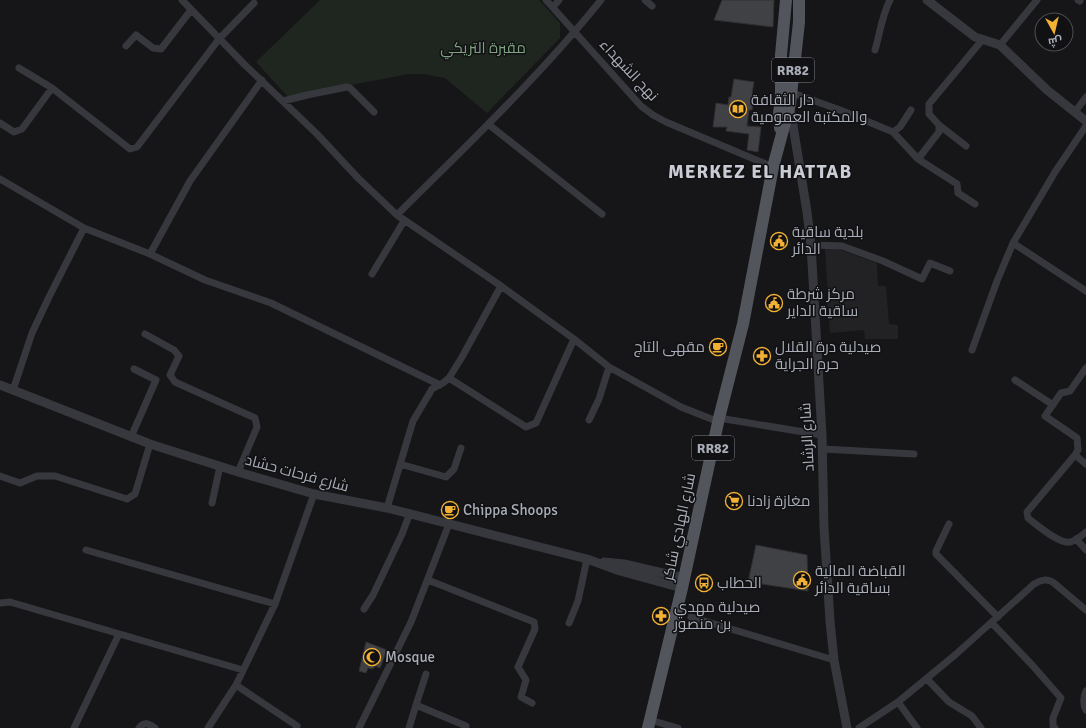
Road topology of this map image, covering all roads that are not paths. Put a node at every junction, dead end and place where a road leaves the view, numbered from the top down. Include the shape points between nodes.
1 (182, 0) edge
2 (546, 0) edge
3 (559, 0) edge
4 (601, 0) edge
5 (645, 0) edge
6 (786, 0) edge
7 (799, 0) edge
8 (890, 0) edge
9 (927, 0) edge
10 (1037, 0) edge
11 (254, 3) dead end
12 (652, 6) dead end
13 (553, 7) junction
14 (191, 10) junction
15 (575, 31) junction
16 (219, 39) junction
17 (983, 40) junction
18 (1000, 45) junction
19 (126, 46) dead end
20 (875, 50) dead end
21 (19, 68) dead end
22 (262, 80) junction
23 (52, 88) junction
24 (787, 97) junction
25 (1086, 97) edge
26 (283, 101) junction
27 (912, 110) dead end
28 (374, 112) dead end
29 (1075, 112) junction
30 (782, 117) junction
31 (1086, 120) edge
32 (0, 123) edge
33 (488, 124) junction
34 (939, 124) junction
35 (1086, 126) edge
36 (893, 132) junction
37 (796, 144) junction
38 (966, 146) dead end
39 (918, 159) junction
40 (773, 167) junction
41 (0, 179) edge
42 (975, 204) dead end
43 (602, 214) dead end
44 (397, 215) junction
45 (404, 220) junction
46 (84, 228) junction
47 (1013, 243) junction
48 (811, 245) junction
49 (150, 254) junction
50 (950, 271) dead end
51 (372, 274) dead end
52 (501, 286) junction
53 (1086, 291) edge
54 (145, 334) dead end
55 (574, 339) junction
56 (972, 350) dead end
57 (609, 367) junction
58 (1086, 368) edge
59 (134, 369) dead end
60 (449, 378) junction
61 (1015, 380) dead end
62 (0, 385) edge
63 (440, 385) junction
64 (13, 390) junction
65 (1053, 405) junction
66 (589, 420) dead end
67 (719, 420) junction
68 (822, 435) junction
69 (131, 437) junction
70 (150, 444) junction
71 (461, 448) dead end
72 (823, 449) junction
73 (914, 454) dead end
74 (1075, 455) junction
75 (400, 464) junction
76 (1086, 464) edge
77 (220, 466) junction
78 (238, 472) junction
79 (0, 476) edge
80 (314, 494) junction
81 (212, 502) dead end
82 (387, 508) junction
83 (410, 514) junction
84 (449, 524) junction
85 (949, 524) dead end
86 (1086, 532) edge
87 (1076, 540) junction
88 (86, 550) dead end
89 (1086, 550) edge
90 (591, 560) junction
91 (428, 580) junction
92 (683, 583) junction
93 (0, 603) edge
94 (275, 604) junction
95 (364, 609) dead end
96 (1086, 610) edge
97 (691, 617) dead end
98 (995, 620) junction
99 (569, 623) dead end
100 (119, 634) junction
101 (834, 660) junction
102 (243, 670) junction
103 (426, 674) dead end
104 (927, 679) junction
105 (236, 686) junction
106 (1086, 691) edge
107 (898, 702) junction
108 (532, 703) dead end
109 (416, 705) junction
110 (1086, 710) edge
111 (649, 724) edge
112 (297, 726) dead end
113 (74, 728) edge
114 (139, 728) edge
115 (155, 728) edge
116 (208, 728) edge
117 (359, 728) edge
118 (409, 728) edge
119 (465, 728) edge
120 (678, 728) edge
121 (847, 728) edge
122 (859, 728) edge
123 (917, 728) edge
124 (981, 728) edge
125 (1055, 728) edge

1 - 14 street
2 - 13 street, نهج الشهداء
3 - 13 street
4 - 15 street
5 - 12 street
6 - 24 main road, RR82 via 781,54
7 - 24 main road, RR82 via 799,22
8 - 20 street via 883,15
9 - 17 street via 975,37
10 - 18 street
11 - 16 street
13 - 15 street, نهج الشهداء
14 - 16 street
14 - 19 street via 161,49 153,48 136,35
15 - 33 street
15 - 40 street, نهج الشهداء via 641,106 653,115
16 - 22 street
16 - 23 street via 137,147 130,149
17 - 18 street
17 - 34 street via 929,104 929,114
18 - 29 street
21 - 23 street
22 - 26 street
22 - 49 street via 190,181
23 - 32 street via 22,129 14,132
24 - 30 main road, RR82
24 - 36 street via 840,110
24 - 37 street, شارع الرشاد
25 - 29 street
26 - 28 street via 347,87
26 - 44 street
27 - 36 street via 900,127
29 - 31 street
30 - 37 street, شارع الرشاد
30 - 40 main road, RR82
33 - 43 street
33 - 44 street
34 - 38 street
34 - 39 street via 939,132
35 - 47 street
36 - 39 street
37 - 48 street, شارع الرشاد
39 - 42 street via 957,184 958,193
40 - 67 main road, شارع الهادي شاكر / RR82 via 743,324
41 - 46 street
44 - 45 street
45 - 51 street
45 - 52 street
46 - 49 street
46 - 64 street via 32,333
47 - 53 street
47 - 56 street
48 - 50 street via 842,246 922,279 930,263
48 - 68 street, شارع الرشاد
49 - 63 street via 205,280 271,303
52 - 55 street
52 - 60 street
54 - 78 street via 174,350 179,356 170,375 175,382 255,418 257,427
55 - 57 street
55 - 60 street via 536,423 526,427
57 - 66 street
57 - 67 street via 681,407
58 - 65 street via 1070,390 1061,393
59 - 69 street via 156,380
60 - 63 street
61 - 65 street
62 - 64 street, شارع فرحات حشاد
63 - 75 street via 432,389 413,421
64 - 69 street, شارع فرحات حشاد
65 - 74 street via 1045,416 1078,438 1078,450
67 - 68 street
67 - 92 main road, شارع الهادي شاكر / RR82
68 - 72 street, شارع الرشاد
69 - 70 street, شارع فرحات حشاد
70 - 77 street, شارع فرحات حشاد
70 - 79 street via 135,494 126,499 55,476 37,476 20,483
71 - 75 street via 454,468 446,477
72 - 73 street
72 - 101 street, شارع الرشاد via 824,528
74 - 76 street
74 - 87 street via 1027,512 1028,518 1061,541
75 - 82 street
77 - 78 street, شارع فرحات حشاد
77 - 81 street
78 - 80 street, شارع فرحات حشاد
80 - 82 street, شارع فرحات حشاد
80 - 94 street
82 - 83 street, شارع فرحات حشاد
83 - 84 street, شارع فرحات حشاد
83 - 95 street
84 - 90 street, شارع فرحات حشاد
84 - 91 street
85 - 98 street via 936,554
86 - 87 street
87 - 89 street
88 - 94 street
90 - 92 street, شارع فرحات حشاد via 624,564
90 - 99 street
91 - 108 street via 534,622 535,629 518,667 526,680 521,697
91 - 117 street via 412,622
92 - 111 main road, شارع الهادي شاكر / RR82
93 - 100 street via 10,602
94 - 102 street
96 - 98 street via 1050,580 1046,580 1034,584
97 - 101 street
98 - 104 street
98 - 125 street via 1061,698 1053,718
100 - 102 street
100 - 113 street
101 - 121 street, شارع الرشاد
102 - 105 street
103 - 109 street
104 - 107 street
104 - 124 street via 949,702 972,716
105 - 112 street
105 - 116 street
106 - 110 street
107 - 122 street
107 - 123 street
109 - 118 street
109 - 119 street via 466,726
111 - 120 street
114 - 115 street via 146,723

